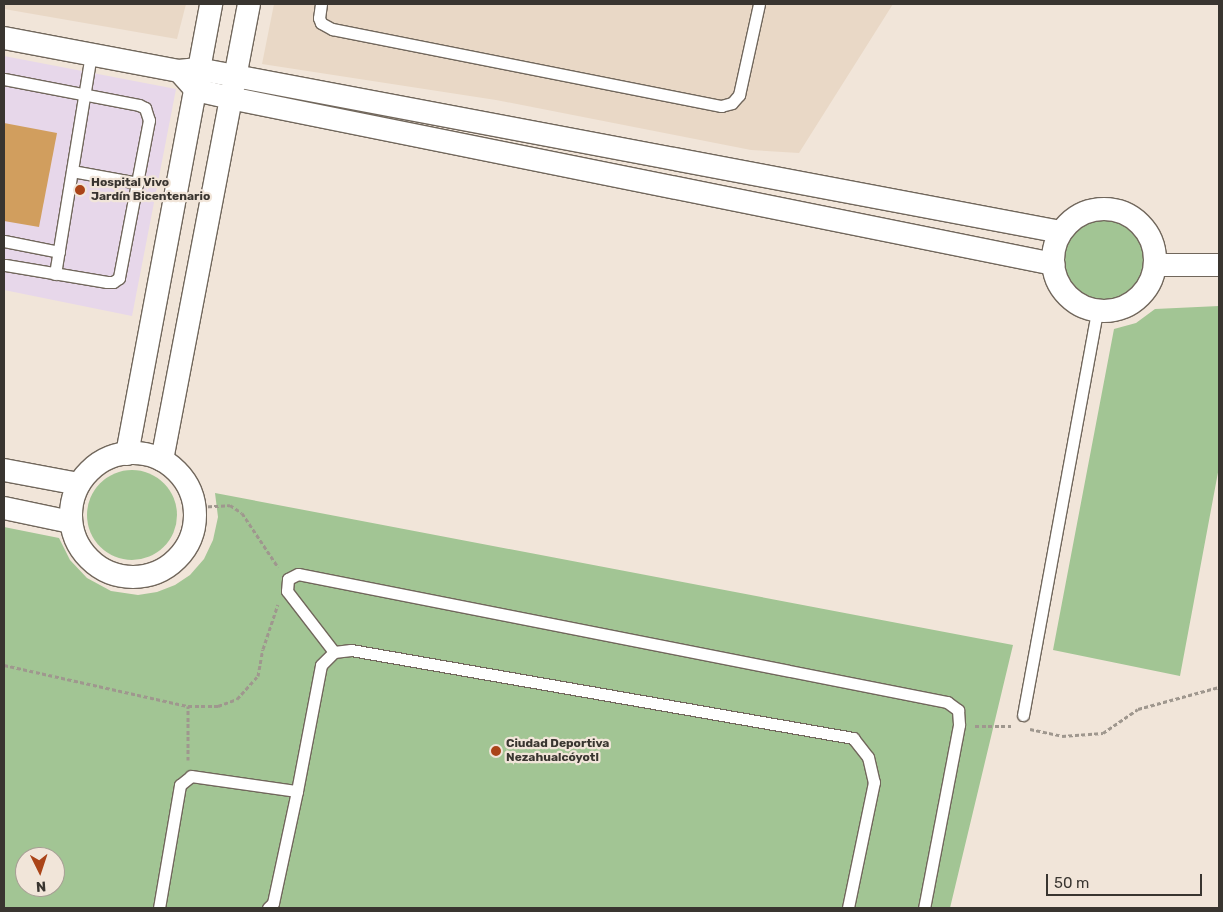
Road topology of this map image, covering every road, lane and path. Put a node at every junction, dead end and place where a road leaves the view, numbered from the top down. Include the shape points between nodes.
1 (211, 4) edge
2 (249, 4) edge
3 (321, 4) edge
4 (759, 4) edge
5 (4, 38) edge
6 (91, 55) junction
7 (191, 76) junction
8 (236, 76) junction
9 (4, 79) edge
10 (84, 95) junction
11 (230, 98) junction
12 (72, 171) junction
13 (138, 183) junction
14 (1061, 232) junction
15 (4, 241) edge
16 (59, 252) junction
17 (1053, 264) junction
18 (4, 265) edge
19 (1156, 265) junction
20 (1219, 265) edge
21 (55, 274) junction
22 (1097, 310) junction
23 (127, 454) junction
24 (162, 460) junction
25 (4, 470) edge
26 (79, 484) junction
27 (195, 507) junction
28 (4, 508) edge
29 (71, 522) junction
30 (288, 579) junction
31 (287, 591) junction
32 (334, 652) junction
33 (4, 666) edge
34 (1219, 687) edge
35 (188, 706) junction
36 (1021, 720) joint
37 (960, 726) junction
38 (1028, 728) dead end
39 (190, 776) junction
40 (297, 790) junction
41 (159, 908) edge
42 (268, 908) edge
43 (848, 908) edge
44 (924, 908) edge

1 - 7 street
2 - 8 street
3 - 4 lane via 319,18 332,29 721,106 732,103 739,95
5 - 6 street
6 - 7 street
6 - 10 lane
7 - 8 street
7 - 11 street
7 - 23 street
8 - 11 street
8 - 14 street
9 - 10 lane
10 - 12 lane
10 - 13 lane via 139,106 148,114
11 - 17 street
11 - 24 street
12 - 13 lane
12 - 16 lane
13 - 21 lane via 119,278 107,282
14 - 17 street via 1055,241
14 - 19 street via 1079,215 1096,209 1112,209 1127,214 1140,222 1149,235
15 - 16 lane
16 - 21 lane
17 - 22 street via 1054,276 1063,292 1076,304
18 - 21 lane
19 - 20 street
19 - 22 street via 1152,280 1142,295 1128,306 1110,311
22 - 36 lane
23 - 24 street
23 - 26 street via 108,458 91,469
24 - 27 street via 178,472 189,488
25 - 26 street
26 - 29 street via 72,503
27 - 29 street via 188,545 176,561 159,572 141,577 121,576 102,570 87,558 76,541
27 - 30 path via 230,505 242,513
28 - 29 street
30 - 31 lane
30 - 37 lane via 298,574 947,702 958,710
31 - 32 lane
31 - 35 path via 275,608 258,676 250,687 237,699 218,706
32 - 40 lane via 321,665
32 - 43 lane via 351,650 853,738 868,757 874,782
33 - 35 path
34 - 38 path via 1138,709 1103,733 1062,736
35 - 39 path via 186,752
36 - 37 path
37 - 44 lane
39 - 40 lane
39 - 41 lane via 180,785
40 - 42 lane via 272,903

